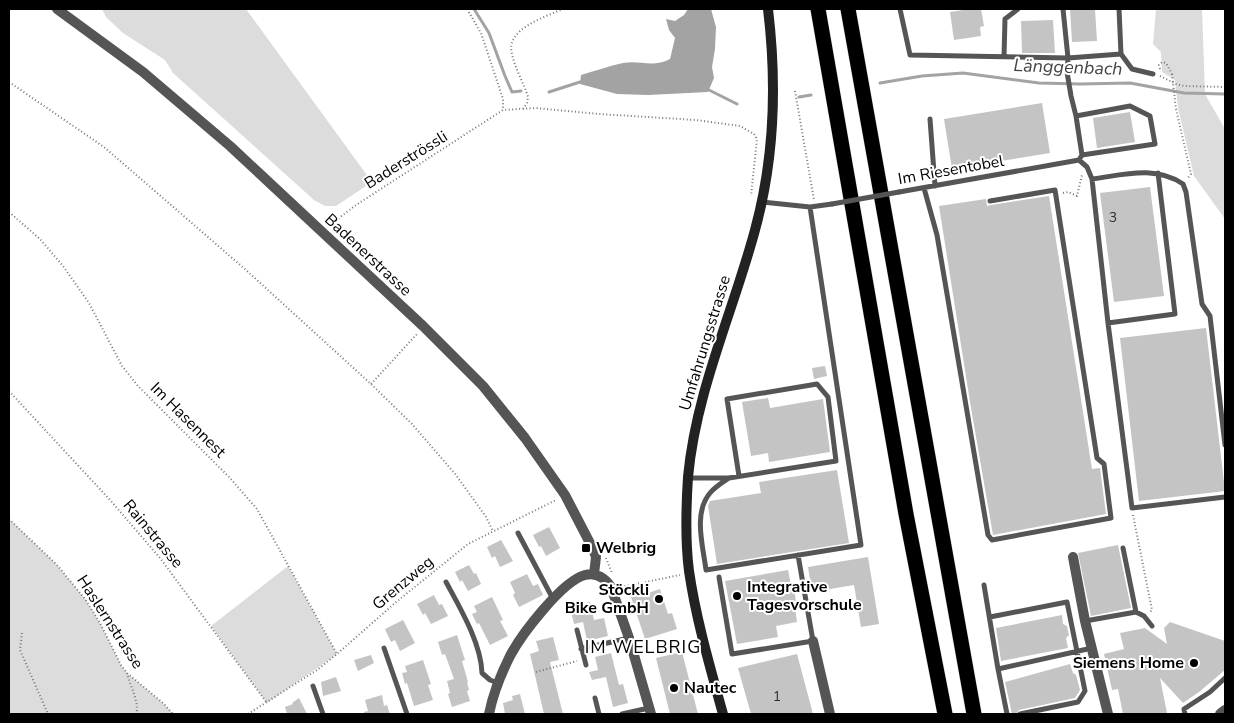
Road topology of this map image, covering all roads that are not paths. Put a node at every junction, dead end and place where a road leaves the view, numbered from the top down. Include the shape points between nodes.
1 (57, 9) edge
2 (768, 9) edge
3 (818, 9) edge
4 (848, 9) edge
5 (900, 9) edge
6 (1018, 9) edge
7 (1063, 9) edge
8 (1119, 9) edge
9 (1121, 54) junction
10 (1004, 57) junction
11 (1068, 58) junction
12 (1153, 74) road end
13 (1076, 116) junction
14 (930, 119) dead end
15 (1081, 158) junction
16 (1158, 173) junction
17 (1092, 179) junction
18 (935, 186) junction
19 (924, 188) junction
20 (762, 202) junction
21 (990, 202) dead end
22 (812, 207) junction
23 (1108, 323) junction
24 (1225, 445) edge
25 (739, 476) junction
26 (688, 478) junction
27 (729, 478) junction
28 (1225, 497) edge
29 (518, 533) dead end
30 (1123, 548) dead end
31 (798, 555) junction
32 (1073, 557) dead end
33 (594, 574) junction
34 (719, 577) dead end
35 (446, 582) dead end
36 (984, 585) dead end
37 (553, 599) junction
38 (1136, 612) junction
39 (990, 617) junction
40 (1086, 621) junction
41 (1152, 626) dead end
42 (577, 630) dead end
43 (629, 638) junction
44 (813, 640) junction
45 (384, 648) dead end
46 (1092, 648) junction
47 (581, 649) junction
48 (1076, 652) junction
49 (585, 662) road end
50 (998, 669) junction
51 (1225, 678) edge
52 (498, 683) junction
53 (313, 686) dead end
54 (595, 698) dead end
55 (1225, 710) edge
56 (650, 711) edge
57 (323, 714) edge
58 (407, 714) edge
59 (489, 714) edge
60 (599, 714) edge
61 (622, 714) edge
62 (723, 714) edge
63 (830, 714) edge
64 (945, 714) edge
65 (974, 714) edge
66 (1007, 714) edge
67 (1020, 714) edge
68 (1108, 714) edge
69 (1185, 714) edge
70 (1220, 714) edge

1 - 33 street, Badenerstrasse via 150,78 230,146 483,386 564,496 596,557
2 - 20 main road, Umfahrungsstrasse via 774,106
3 - 64 highway via 906,514
4 - 65 highway
5 - 10 lane via 910,55
6 - 10 lane via 1005,19
7 - 11 lane
8 - 9 lane
9 - 11 lane
9 - 12 lane via 1132,69
10 - 11 lane
11 - 13 lane via 1070,96
13 - 15 lane
13 - 15 lane, Im Riesentobel via 1130,106 1150,116 1155,144
14 - 18 lane
15 - 17 lane
15 - 18 lane, Im Riesentobel
16 - 17 lane
16 - 23 lane via 1175,314
16 - 24 lane via 1183,184 1186,192 1202,304 1210,316
17 - 23 lane
18 - 19 lane, Im Riesentobel
19 - 21 lane via 937,236 988,535 992,540 1111,518 1104,464 1097,458 1055,190
19 - 22 lane, Im Riesentobel, bridge
20 - 22 lane, Im Riesentobel
20 - 26 main road, Umfahrungsstrasse via 704,392
22 - 31 lane via 861,545
23 - 28 lane via 1132,508
25 - 25 lane via 727,399 817,384 828,397 836,461
25 - 27 lane
26 - 27 lane
26 - 62 main road, Umfahrungsstrasse via 686,533 689,573
27 - 31 lane via 710,492 702,506 700,532 706,570
29 - 37 lane
30 - 38 lane
31 - 44 lane
32 - 40 street
33 - 37 street via 578,578
33 - 43 street via 607,581 612,590
34 - 44 lane via 732,654
35 - 52 lane via 467,622 482,662 482,673
36 - 39 lane
37 - 52 street via 524,632
38 - 40 lane
38 - 41 lane
39 - 48 lane via 1067,602
39 - 50 lane
40 - 46 street
42 - 47 lane
43 - 47 lane
43 - 56 street
44 - 63 street
45 - 58 lane
46 - 48 lane
46 - 68 street
47 - 49 lane
48 - 50 lane
48 - 67 lane via 1085,691 1078,702
50 - 66 lane
51 - 69 lane via 1184,709
52 - 59 street
53 - 57 lane
54 - 60 lane
55 - 70 street
56 - 61 lane

